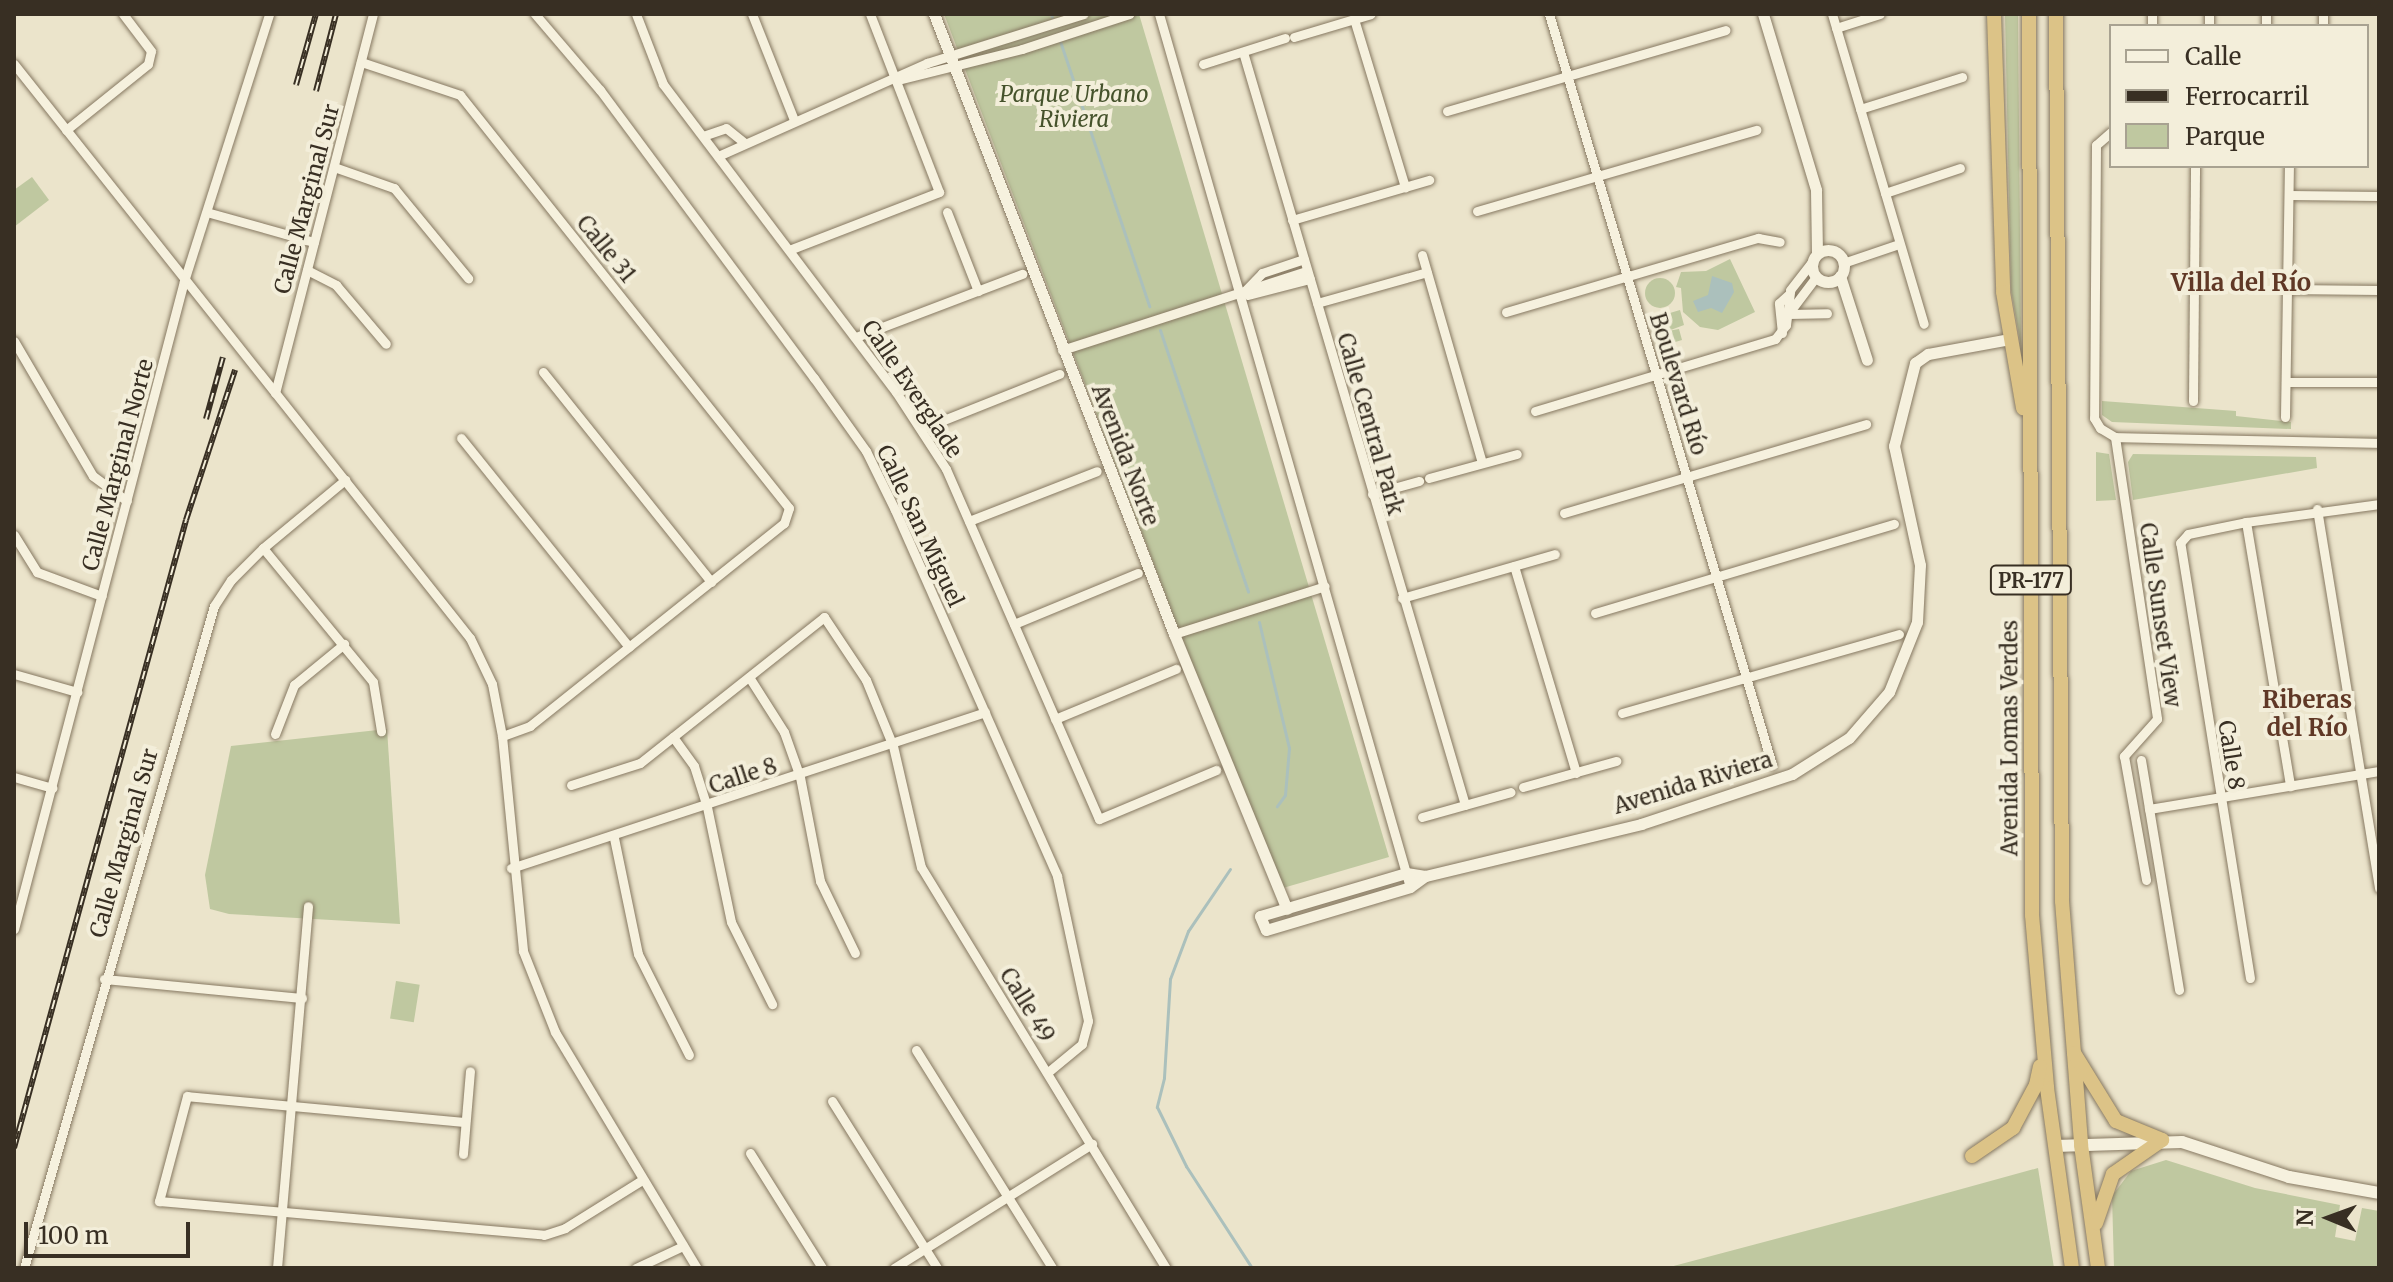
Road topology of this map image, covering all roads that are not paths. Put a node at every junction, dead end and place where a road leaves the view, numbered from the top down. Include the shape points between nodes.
1 (123, 14) edge
2 (269, 14) edge
3 (373, 14) edge
4 (535, 14) edge
5 (636, 14) edge
6 (752, 14) edge
7 (870, 14) edge
8 (934, 14) edge
9 (1083, 14) edge
10 (1129, 14) edge
11 (1159, 14) edge
12 (1371, 14) edge
13 (1549, 14) edge
14 (1832, 14) edge
15 (1880, 14) edge
16 (1994, 14) edge
17 (2029, 14) edge
18 (2056, 14) edge
19 (1764, 15) edge
20 (1354, 19) junction
21 (1836, 28) junction
22 (1725, 30) dead end
23 (1243, 52) junction
24 (949, 55) junction
25 (361, 62) junction
26 (14, 64) edge
27 (1203, 64) dead end
28 (953, 68) junction
29 (1567, 76) junction
30 (1962, 77) dead end
31 (894, 80) junction
32 (1860, 109) junction
33 (1447, 111) dead end
34 (794, 120) junction
35 (66, 130) junction
36 (1756, 130) dead end
37 (2109, 134) edge
38 (703, 136) junction
39 (743, 142) junction
40 (718, 156) junction
41 (334, 167) junction
42 (1960, 168) dead end
43 (2195, 168) edge
44 (2289, 168) edge
45 (1597, 177) junction
46 (1429, 180) dead end
47 (1405, 187) junction
48 (1885, 193) junction
49 (2289, 195) junction
50 (2379, 196) edge
51 (1818, 202) junction
52 (1477, 211) dead end
53 (947, 212) dead end
54 (210, 213) junction
55 (1292, 220) junction
56 (314, 242) junction
57 (1780, 242) dead end
58 (1899, 244) junction
59 (789, 250) junction
60 (1832, 250) junction
61 (1422, 255) dead end
62 (1814, 258) junction
63 (1304, 259) junction
64 (1843, 263) junction
65 (307, 270) junction
66 (1427, 272) junction
67 (1022, 274) dead end
68 (1308, 275) junction
69 (1840, 276) junction
70 (1627, 277) junction
71 (468, 278) dead end
72 (1821, 279) junction
73 (184, 281) junction
74 (2287, 289) junction
75 (2379, 290) edge
76 (978, 291) junction
77 (1789, 294) junction
78 (1240, 296) junction
79 (1317, 303) junction
80 (1506, 312) dead end
81 (1827, 313) dead end
82 (1788, 314) junction
83 (1858, 323) junction
84 (1924, 324) dead end
85 (1782, 333) junction
86 (856, 337) junction
87 (2010, 339) junction
88 (14, 341) edge
89 (386, 344) dead end
90 (1062, 350) junction
91 (1867, 360) dead end
92 (543, 372) dead end
93 (1059, 374) dead end
94 (1657, 377) junction
95 (2286, 382) junction
96 (2379, 382) edge
97 (275, 393) junction
98 (2193, 401) dead end
99 (1535, 411) dead end
100 (2285, 417) dead end
101 (1866, 424) dead end
102 (921, 429) junction
103 (2115, 437) junction
104 (461, 438) dead end
105 (2379, 443) edge
106 (1517, 454) dead end
107 (2030, 458) junction
108 (1482, 463) junction
109 (1097, 471) dead end
110 (1687, 477) junction
111 (345, 480) junction
112 (1372, 494) junction
113 (127, 501) junction
114 (2379, 504) edge
115 (2317, 509) junction
116 (1564, 513) dead end
117 (969, 521) junction
118 (2246, 522) junction
119 (1894, 524) dead end
120 (14, 535) edge
121 (263, 548) junction
122 (1555, 554) dead end
123 (1514, 566) junction
124 (1138, 573) dead end
125 (1717, 577) junction
126 (711, 582) junction
127 (1325, 586) junction
128 (102, 596) junction
129 (1402, 598) junction
130 (1595, 613) dead end
131 (1014, 624) junction
132 (1174, 634) junction
133 (1899, 634) dead end
134 (344, 644) junction
135 (629, 647) junction
136 (1176, 669) dead end
137 (14, 674) edge
138 (1746, 676) junction
139 (749, 677) junction
140 (77, 692) junction
141 (985, 712) junction
142 (1622, 713) dead end
143 (1055, 719) junction
144 (381, 731) dead end
145 (275, 734) dead end
146 (502, 736) junction
147 (673, 737) junction
148 (893, 746) junction
149 (2141, 760) dead end
150 (1616, 761) dead end
151 (1772, 765) dead end
152 (1216, 770) dead end
153 (2379, 771) edge
154 (1576, 773) junction
155 (2361, 774) junction
156 (14, 777) edge
157 (800, 777) junction
158 (571, 785) dead end
159 (2290, 786) junction
160 (1523, 787) dead end
161 (52, 788) junction
162 (1511, 792) dead end
163 (2219, 797) junction
164 (1465, 805) junction
165 (707, 807) junction
166 (2149, 809) junction
167 (1422, 817) dead end
168 (614, 838) junction
169 (511, 868) junction
170 (1406, 873) junction
171 (1425, 876) junction
172 (2146, 880) dead end
173 (1410, 887) junction
174 (2379, 888) edge
175 (308, 906) dead end
176 (1287, 909) junction
177 (14, 929) edge
178 (855, 953) dead end
179 (2250, 978) dead end
180 (104, 979) junction
181 (2179, 990) dead end
182 (302, 998) junction
183 (772, 1004) dead end
184 (2043, 1049) junction
185 (916, 1050) dead end
186 (2072, 1050) junction
187 (689, 1055) dead end
188 (470, 1071) dead end
189 (1048, 1072) junction
190 (832, 1101) dead end
191 (292, 1106) junction
192 (465, 1122) junction
193 (2162, 1140) junction
194 (1092, 1144) junction
195 (2081, 1145) junction
196 (2055, 1146) junction
197 (750, 1153) dead end
198 (463, 1154) dead end
199 (1972, 1156) dead end
200 (642, 1180) junction
201 (2379, 1193) edge
202 (1008, 1197) junction
203 (282, 1213) junction
204 (2093, 1235) junction
205 (683, 1246) junction
206 (925, 1249) junction
207 (24, 1268) edge
208 (277, 1268) edge
209 (636, 1268) edge
210 (697, 1268) edge
211 (822, 1268) edge
212 (894, 1268) edge
213 (937, 1268) edge
214 (1052, 1268) edge
215 (1166, 1268) edge
216 (2072, 1268) edge
217 (2098, 1268) edge

1 - 35 street via 151,51 148,64
2 - 54 street, Calle Marginal Norte
3 - 25 street, Calle Marginal Sur
4 - 141 street, Calle San Miguel via 600,90 866,451
5 - 38 street, Calle Everglade via 663,84
6 - 34 street
7 - 31 street
8 - 24 street, Avenida Norte
9 - 24 street
10 - 28 street
11 - 78 street
12 - 20 street
13 - 29 street, Boulevard Río
14 - 21 street
15 - 21 street
16 - 87 highway via 2003,292
17 - 107 highway, Avenida Lomas Verdes / PR-177
18 - 186 highway, PR-177 via 2060,830
19 - 51 street
20 - 23 street
20 - 47 street
21 - 32 street
22 - 29 street
23 - 27 street
23 - 55 street, Calle Central Park
24 - 28 street, Avenida Norte
24 - 31 street
25 - 41 street, Calle Marginal Sur
25 - 126 street, Calle 31 via 460,95 789,508 784,523
26 - 35 street
28 - 31 street
28 - 90 street, Avenida Norte
29 - 33 street
29 - 45 street, Boulevard Río
30 - 32 street
31 - 34 street
31 - 59 street via 939,192
32 - 48 street
34 - 39 street
35 - 73 street
36 - 45 street
37 - 103 street via 2096,145 2094,418
38 - 39 street via 726,128
38 - 40 street, Calle Everglade
39 - 40 street
40 - 59 street, Calle Everglade
41 - 56 street, Calle Marginal Sur
41 - 71 street via 394,188
42 - 48 street
43 - 98 street
44 - 49 street
45 - 52 street
45 - 70 street, Boulevard Río
46 - 47 street
47 - 55 street
48 - 58 street
49 - 50 street
49 - 74 street
51 - 60 street
51 - 62 street
53 - 76 street
54 - 56 street
54 - 73 street, Calle Marginal Norte
55 - 63 street, Calle Central Park
56 - 65 street, Calle Marginal Sur
57 - 70 street via 1758,238
58 - 64 street
58 - 84 street
59 - 86 street, Calle Everglade
60 - 62 street
60 - 64 street
61 - 66 street
62 - 72 street
62 - 77 street
63 - 68 street, Calle Central Park
63 - 78 street via 1262,273
64 - 69 street
65 - 89 street via 336,285
65 - 97 street, Calle Marginal Sur
66 - 79 street
66 - 108 street
67 - 76 street
68 - 78 street
68 - 79 street, Calle Central Park
69 - 72 street
69 - 83 street
70 - 80 street
70 - 94 street, Boulevard Río
72 - 82 street
72 - 83 street
73 - 97 street
73 - 113 street, Calle Marginal Norte
74 - 75 street
74 - 95 street
76 - 86 street
77 - 82 street
77 - 85 street via 1779,303
78 - 90 street
78 - 127 street
79 - 112 street, Calle Central Park
81 - 82 street
82 - 85 street
83 - 91 street
85 - 94 street via 1767,343
86 - 102 street, Calle Everglade
87 - 107 highway
87 - 171 street, Avenida Riviera via 1928,354 1915,363 1894,446 1920,565 1917,622 1889,692 1849,738 1764,785 1641,824
88 - 113 street via 93,476
90 - 132 street, Avenida Norte
92 - 126 street
93 - 102 street
94 - 99 street
94 - 110 street, Boulevard Río
95 - 96 street
95 - 100 street
97 - 111 street
101 - 110 street
102 - 117 street, Calle Everglade
103 - 105 street
103 - 172 street, Calle Sunset View via 2157,719 2124,756
104 - 135 street
106 - 108 street
107 - 184 highway, Avenida Lomas Verdes / PR-177 via 2032,915
108 - 112 street
109 - 117 street
110 - 116 street
110 - 125 street, Boulevard Río
111 - 121 street, Calle Marginal Sur
111 - 146 street via 470,638 492,684
112 - 129 street, Calle Central Park
113 - 128 street, Calle Marginal Norte
114 - 115 street
115 - 118 street
115 - 155 street
117 - 131 street, Calle Everglade
118 - 159 street
118 - 163 street, Calle 8 via 2182,539 2179,550
119 - 125 street
120 - 128 street via 37,572
121 - 134 street
121 - 180 street, Calle Marginal Sur via 214,606
122 - 123 street
123 - 129 street
123 - 154 street
124 - 131 street
125 - 130 street
125 - 138 street, Boulevard Río
126 - 135 street
127 - 132 street
127 - 170 street
128 - 140 street, Calle Marginal Norte
129 - 164 street, Calle Central Park
131 - 143 street, Calle Everglade
132 - 176 street, Avenida Norte
133 - 138 street
134 - 144 street via 373,682
134 - 145 street via 294,685
135 - 146 street via 530,726
136 - 143 street
137 - 140 street
138 - 142 street
138 - 151 street, Boulevard Río
139 - 147 street
139 - 148 street, Calle 49 via 824,617 866,680
139 - 157 street via 784,732
140 - 161 street, Calle Marginal Norte
141 - 148 street, Calle 8
141 - 189 street, Calle San Miguel via 1057,876 1088,1021 1082,1044
143 - 152 street, Calle Everglade via 1099,819
146 - 169 street
147 - 158 street via 640,763
147 - 165 street via 694,766
148 - 157 street, Calle 8
148 - 189 street, Calle 49 via 921,867
149 - 166 street
150 - 154 street
153 - 155 street
154 - 160 street
155 - 159 street
155 - 174 street
156 - 161 street
157 - 165 street, Calle 8
157 - 178 street via 820,881
159 - 163 street
161 - 177 street, Calle Marginal Norte
162 - 164 street
163 - 166 street
163 - 179 street, Calle 8
164 - 167 street
165 - 168 street, Calle 8
165 - 183 street via 731,922
166 - 181 street
168 - 169 street, Calle 8
168 - 187 street via 638,954
169 - 200 street via 523,951 555,1032
170 - 171 street, Avenida Riviera
170 - 173 street
170 - 176 street, Avenida Riviera
171 - 173 street, Avenida Riviera
173 - 176 street, Avenida Riviera via 1266,930 1260,916
175 - 182 street
180 - 182 street
180 - 207 street, Calle Marginal Sur
182 - 191 street
184 - 196 highway, Avenida Lomas Verdes / PR-177
184 - 199 highway via 2024,1113 1997,1141
185 - 202 street
186 - 193 highway via 2116,1121
186 - 195 highway, PR-177
188 - 192 street
189 - 194 street, Calle 49
190 - 206 street
191 - 192 street
191 - 203 street
191 - 203 street via 187,1096 159,1201
192 - 198 street
193 - 195 main road
193 - 201 main road via 2289,1177
193 - 204 highway via 2113,1174
194 - 202 street
194 - 215 street, Calle 49
195 - 196 main road
195 - 204 highway, PR-177
196 - 216 highway, Avenida Lomas Verdes / PR-177
197 - 211 street
200 - 203 street via 565,1228 544,1235
200 - 205 street
202 - 206 street
202 - 214 street
203 - 208 street
204 - 217 highway, PR-177
205 - 209 street
205 - 210 street
206 - 212 street
206 - 213 street

